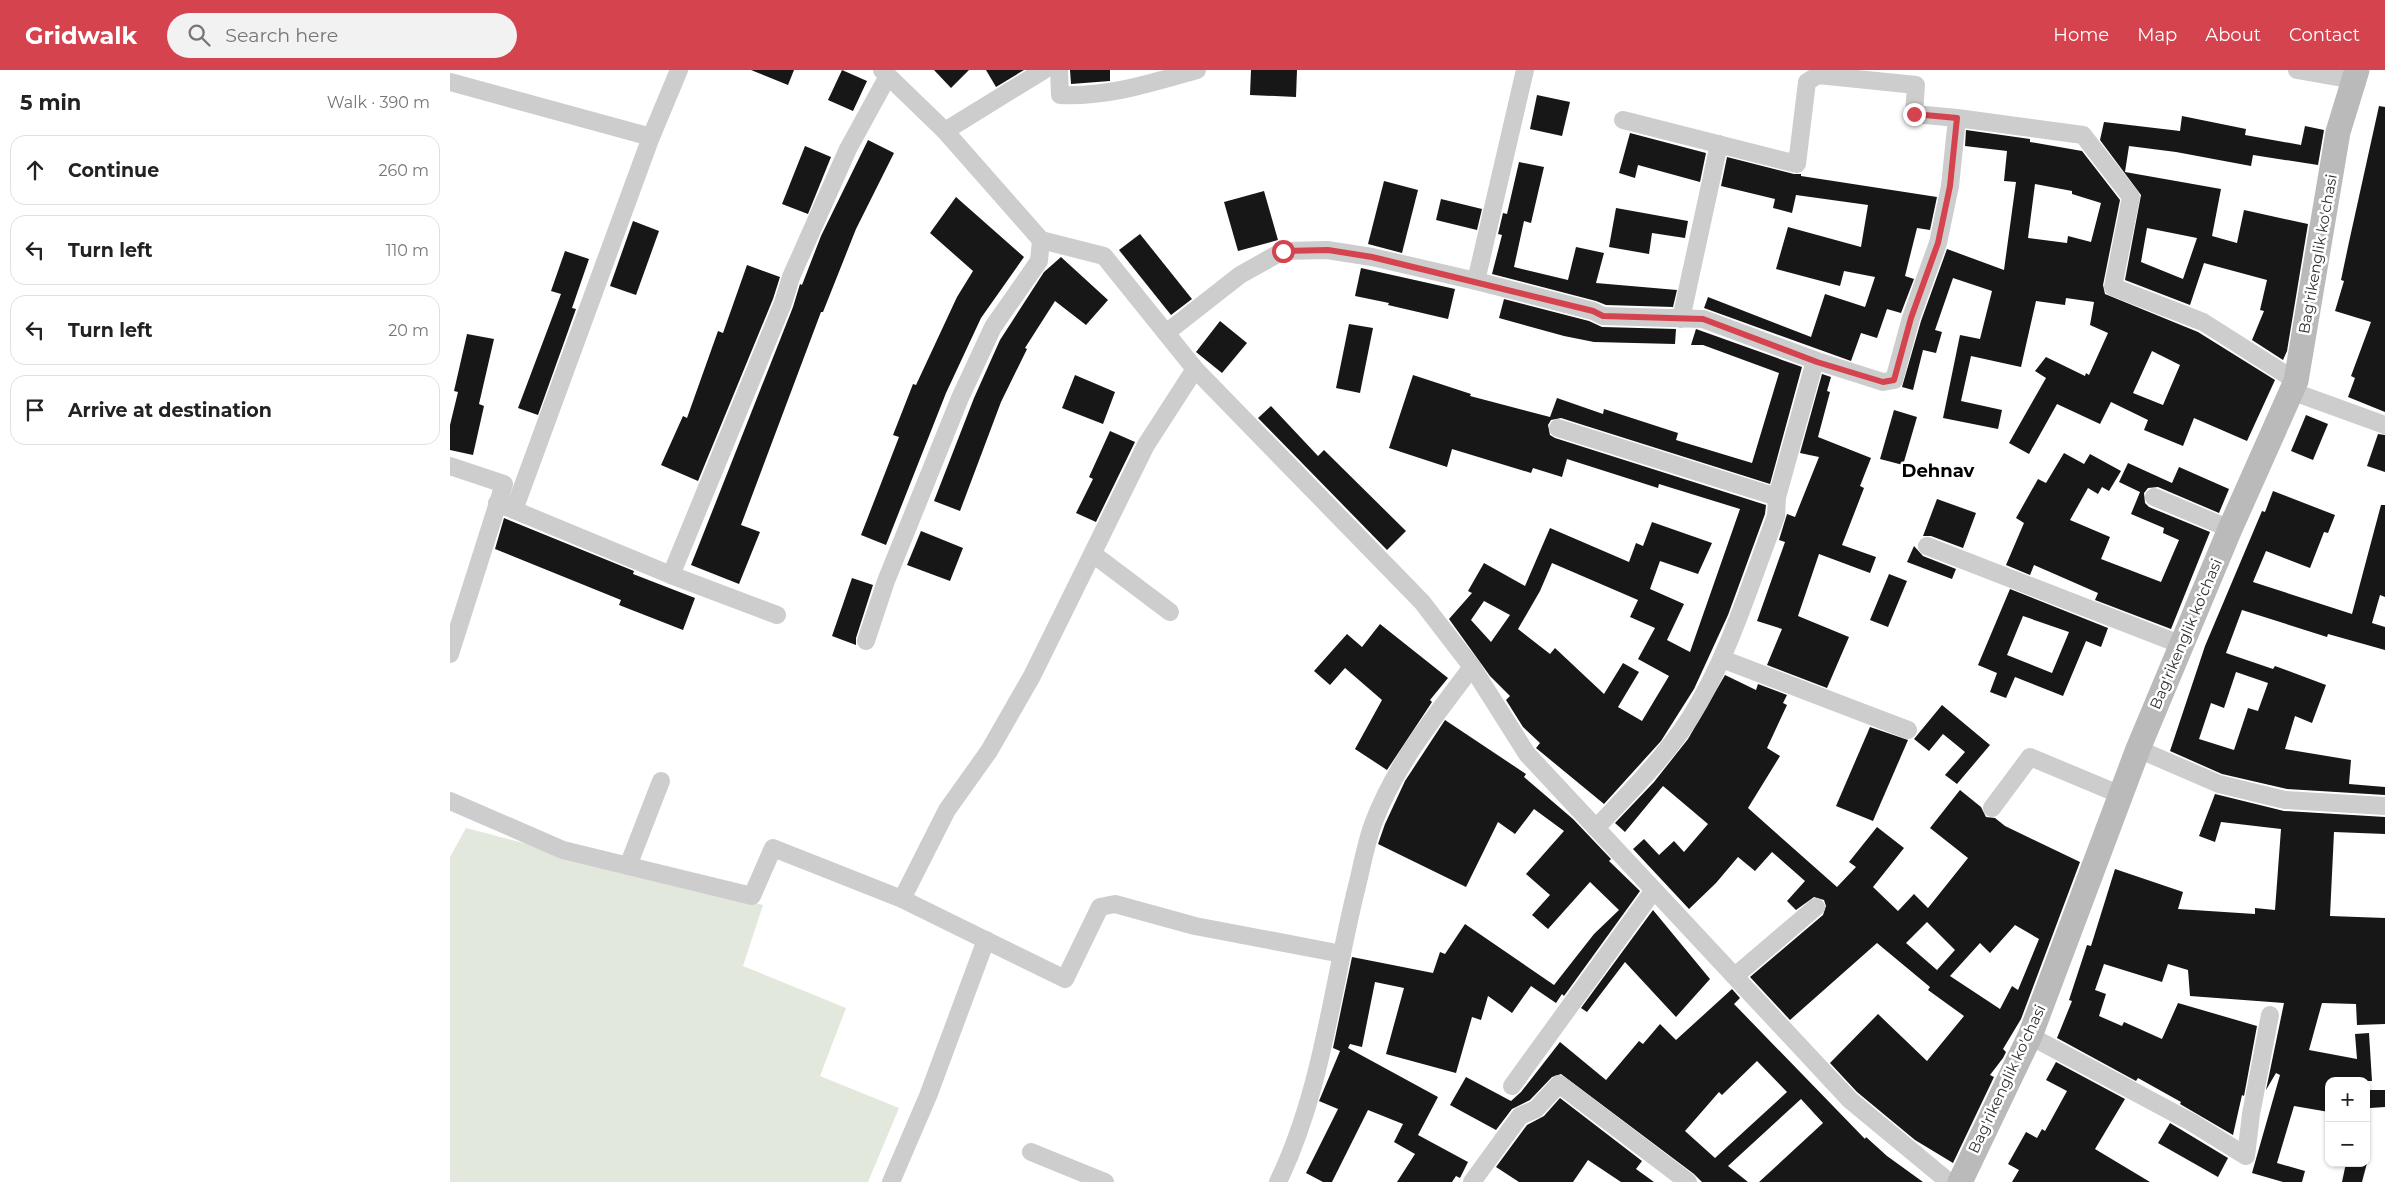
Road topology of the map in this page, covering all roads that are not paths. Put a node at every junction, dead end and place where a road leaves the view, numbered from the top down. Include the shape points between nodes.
1 (678, 70) edge
2 (1044, 70) edge
3 (1059, 70) edge
4 (1198, 70) edge
5 (1526, 70) edge
6 (2297, 70) edge
7 (885, 73) edge
8 (2355, 75) edge
9 (450, 82) edge
10 (1957, 118) junction
11 (1623, 120) dead end
12 (945, 131) junction
13 (651, 137) junction
14 (1719, 144) junction
15 (1041, 240) junction
16 (1476, 281) junction
17 (1681, 319) junction
18 (1166, 333) junction
19 (1814, 361) junction
20 (1195, 369) junction
21 (2294, 386) junction
22 (2385, 425) edge
23 (1558, 428) dead end
24 (450, 466) edge
25 (1777, 497) junction
26 (2154, 497) dead end
27 (497, 504) junction
28 (514, 510) junction
29 (2230, 529) junction
30 (1927, 546) dead end
31 (1093, 554) junction
32 (671, 575) junction
33 (1170, 612) dead end
34 (777, 615) dead end
35 (866, 641) dead end
36 (2182, 645) junction
37 (450, 654) edge
38 (1722, 660) junction
39 (1472, 667) junction
40 (1908, 730) dead end
41 (2138, 749) junction
42 (661, 781) dead end
43 (2121, 796) junction
44 (450, 801) edge
45 (2385, 806) edge
46 (1992, 808) dead end
47 (1596, 828) junction
48 (628, 866) junction
49 (1654, 890) junction
50 (902, 899) junction
51 (1816, 907) dead end
52 (986, 940) junction
53 (1342, 954) junction
54 (1734, 976) junction
55 (2270, 1016) dead end
56 (2030, 1036) junction
57 (1512, 1086) dead end
58 (1031, 1152) dead end
59 (1285, 1179) edge
60 (891, 1182) edge
61 (1105, 1182) edge
62 (1472, 1182) edge
63 (1688, 1182) edge
64 (1949, 1182) edge
65 (1960, 1182) edge

1 - 13 street
2 - 12 street
3 - 4 street via 1060,96 1075,96 1120,92
5 - 16 street
6 - 8 street
7 - 12 street
7 - 32 street via 791,277
8 - 21 main road, Bag'rikenglik ko'chasi via 2338,132
9 - 13 street
10 - 14 street via 1914,114 1916,85 1818,75 1807,82 1797,164
10 - 19 street via 1950,186 1938,243 1911,318 1894,380 1883,382
10 - 21 street via 2083,135 2131,197 2113,287 2202,322
11 - 14 street
12 - 15 street
13 - 28 street
14 - 17 street
15 - 18 street via 1104,256
15 - 35 street via 1039,261 993,327 960,398 886,582
16 - 17 street via 1603,316
16 - 18 street via 1328,250 1283,251 1240,275
17 - 19 street via 1703,319
18 - 20 street
19 - 25 street
20 - 31 street via 1146,445
20 - 39 street via 1422,602
21 - 22 street
21 - 29 main road, Bag'rikenglik ko'chasi
23 - 25 street
24 - 27 street via 504,484
25 - 38 street via 1776,516
26 - 29 street
27 - 28 street
27 - 37 street
28 - 32 street
29 - 36 main road, Bag'rikenglik ko'chasi
30 - 36 street
31 - 33 street
31 - 50 street via 1032,676 989,751 947,810
32 - 34 street
36 - 41 main road, Bag'rikenglik ko'chasi
38 - 40 street
38 - 47 street via 1690,719 1645,777
39 - 47 street via 1527,754
39 - 53 street via 1421,735 1373,824
41 - 43 main road, Bag'rikenglik ko'chasi
41 - 45 street via 2219,784 2285,800
42 - 48 street
43 - 46 street via 2030,757
43 - 56 main road, Bag'rikenglik ko'chasi
44 - 48 street via 563,850
47 - 49 street
48 - 50 street via 752,896 773,848
49 - 54 street
49 - 57 street
50 - 52 street
51 - 54 street
52 - 53 street via 1065,978 1100,907 1114,904 1195,926
52 - 60 street via 928,1096
53 - 59 street via 1312,1095
54 - 64 street via 1850,1100
55 - 56 street via 2246,1156 2191,1122
56 - 65 main road, Bag'rikenglik ko'chasi
58 - 61 street
62 - 63 street via 1520,1116 1536,1109 1559,1084

